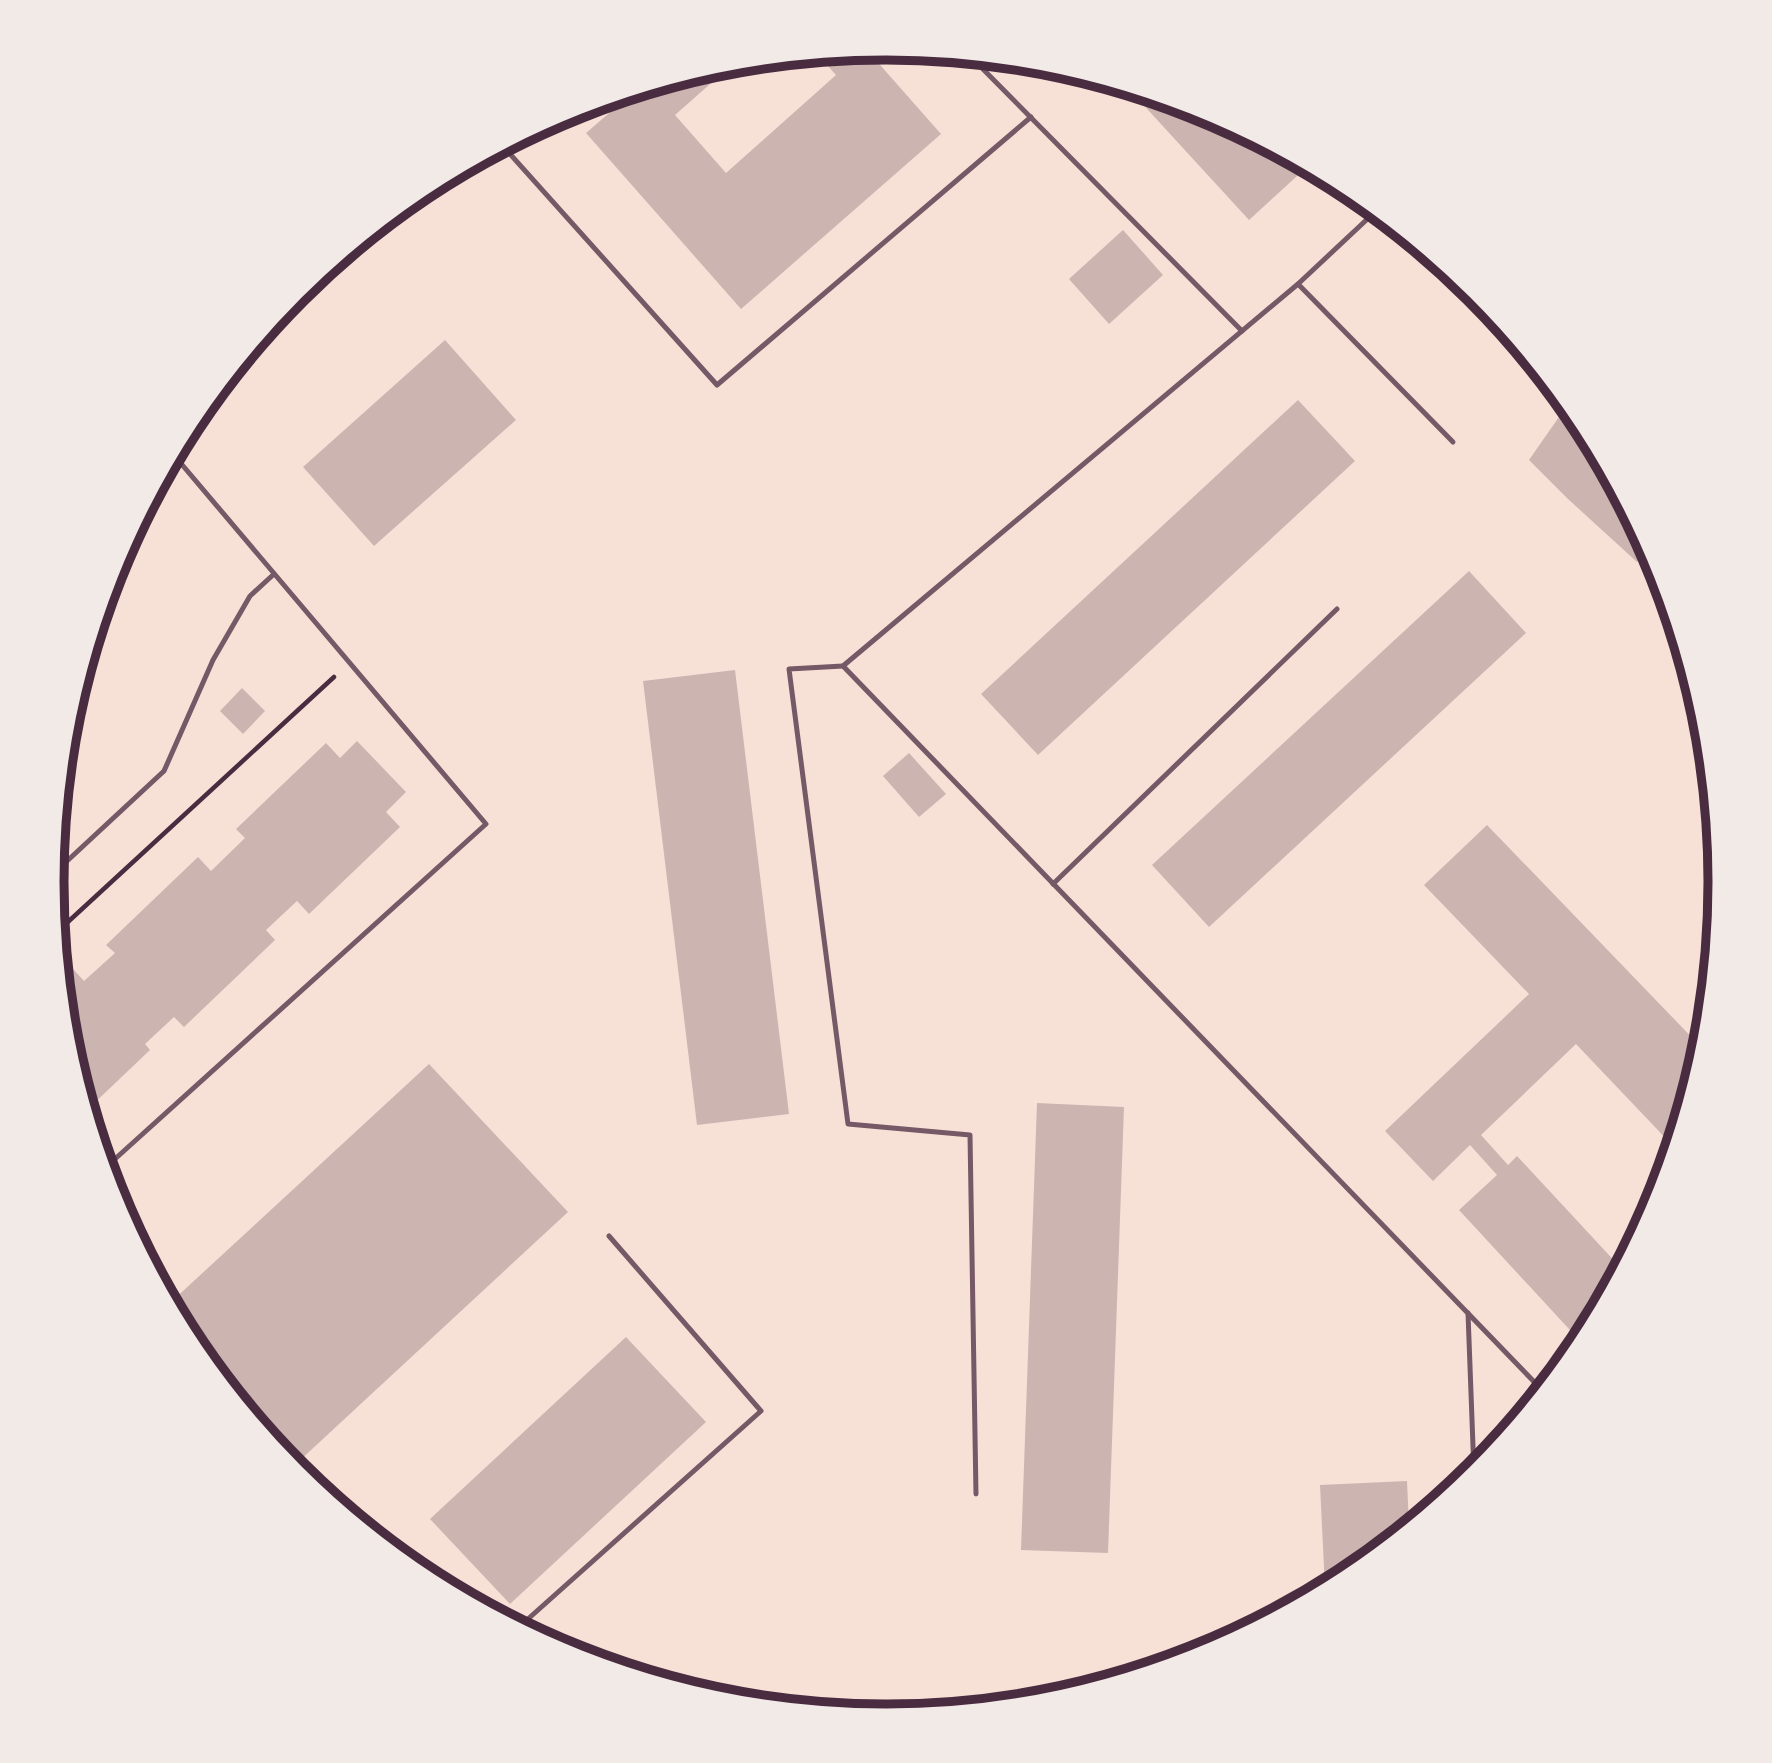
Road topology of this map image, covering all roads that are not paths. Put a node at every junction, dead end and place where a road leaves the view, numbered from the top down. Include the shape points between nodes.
1 (979, 65) edge
2 (1031, 117) junction
3 (508, 152) edge
4 (1370, 217) edge
5 (1298, 284) junction
6 (1242, 331) junction
7 (1453, 442) dead end
8 (179, 462) edge
9 (274, 574) junction
10 (1337, 609) dead end
11 (843, 666) junction
12 (65, 863) edge
13 (1053, 884) junction
14 (113, 1160) edge
15 (609, 1236) dead end
16 (1468, 1313) junction
17 (1536, 1384) edge
18 (1473, 1456) edge
19 (976, 1494) dead end
20 (526, 1621) edge

1 - 2 lane
2 - 3 lane via 717,385
2 - 6 lane
4 - 5 lane
5 - 6 lane
5 - 7 lane
6 - 11 lane
8 - 9 lane
9 - 12 lane via 250,596 213,660 164,771
9 - 14 lane via 486,824
10 - 13 lane
11 - 13 lane
11 - 19 lane via 789,670 848,1124 970,1135
13 - 16 lane
15 - 20 lane via 761,1411
16 - 17 lane
16 - 18 lane

